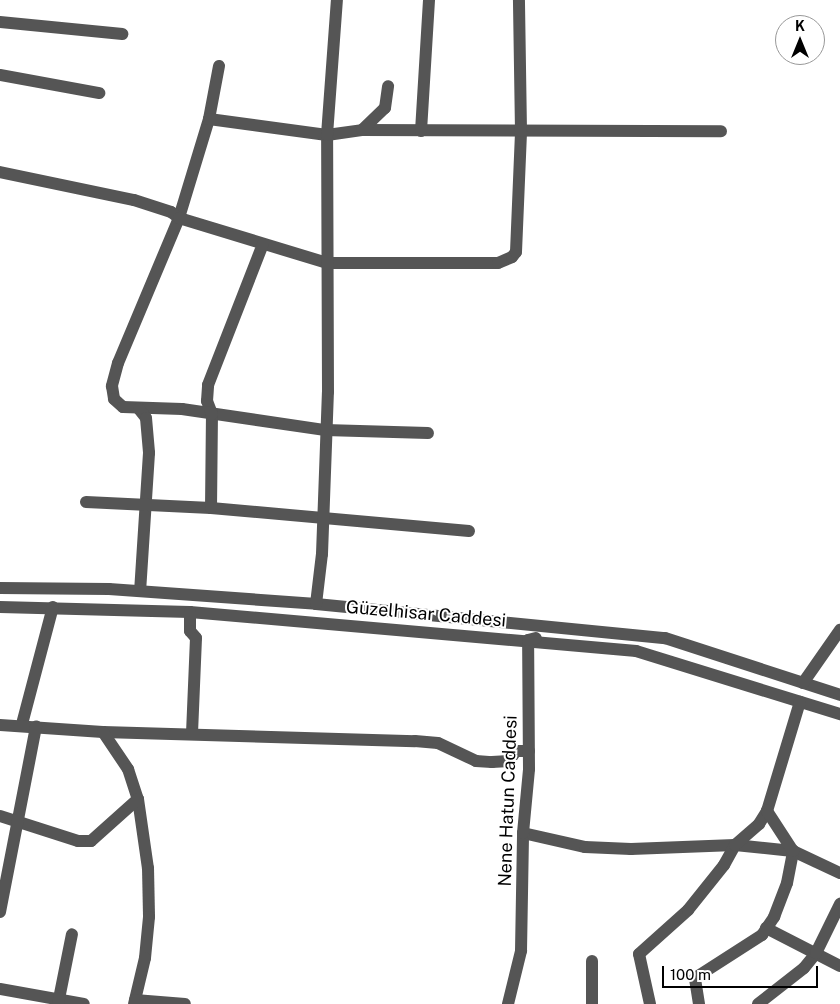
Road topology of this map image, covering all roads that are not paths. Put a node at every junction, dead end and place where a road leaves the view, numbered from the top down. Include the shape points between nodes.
1 (337, 0) edge
2 (429, 0) edge
3 (518, 0) edge
4 (0, 22) edge
5 (122, 34) dead end
6 (219, 66) dead end
7 (0, 75) edge
8 (388, 86) dead end
9 (99, 93) dead end
10 (209, 119) junction
11 (362, 130) junction
12 (421, 131) junction
13 (521, 131) junction
14 (721, 131) dead end
15 (327, 135) junction
16 (0, 172) edge
17 (178, 218) junction
18 (263, 244) junction
19 (327, 263) junction
20 (139, 409) junction
21 (212, 414) junction
22 (325, 430) junction
23 (428, 433) dead end
24 (86, 502) dead end
25 (145, 506) junction
26 (211, 508) junction
27 (323, 518) junction
28 (468, 532) dead end
29 (0, 588) edge
30 (140, 591) junction
31 (316, 604) junction
32 (0, 607) edge
33 (53, 607) junction
34 (190, 612) junction
35 (570, 628) junction
36 (840, 630) edge
37 (528, 640) junction
38 (803, 683) junction
39 (840, 695) edge
40 (800, 702) junction
41 (840, 714) edge
42 (22, 724) junction
43 (0, 725) edge
44 (36, 726) junction
45 (103, 732) junction
46 (192, 734) junction
47 (529, 751) junction
48 (138, 799) junction
49 (767, 811) junction
50 (0, 816) edge
51 (20, 822) junction
52 (523, 833) junction
53 (735, 845) junction
54 (793, 851) junction
55 (840, 873) edge
56 (840, 904) edge
57 (0, 912) edge
58 (766, 928) junction
59 (72, 934) dead end
60 (816, 953) junction
61 (592, 962) dead end
62 (840, 966) edge
63 (0, 988) edge
64 (59, 1001) edge
65 (134, 1002) edge
66 (84, 1004) edge
67 (186, 1004) edge
68 (508, 1004) edge
69 (592, 1004) edge
70 (650, 1004) edge
71 (699, 1004) edge
72 (758, 1004) edge

1 - 15 street
2 - 12 street
3 - 13 street
4 - 5 street
6 - 10 street
7 - 9 street
8 - 11 street via 385,108
10 - 15 street
10 - 17 street
11 - 12 street
11 - 15 street
12 - 13 street
13 - 14 street
13 - 19 street via 516,252 512,257 498,263
15 - 19 street
16 - 17 street via 134,200 171,212
17 - 18 street
17 - 20 street via 118,363 112,386 114,399 123,407
18 - 19 street
18 - 21 street via 208,385
19 - 22 street
20 - 21 street
20 - 25 street via 146,418 148,434
21 - 22 street
21 - 26 street
22 - 23 street
22 - 27 street
24 - 25 street
25 - 26 street
25 - 30 street
26 - 27 street
27 - 28 street
27 - 31 street
29 - 30 street, Güzelhisar Caddesi
30 - 31 street, Güzelhisar Caddesi
31 - 35 street, Güzelhisar Caddesi
32 - 33 street, Güzelhisar Caddesi
33 - 34 street, Güzelhisar Caddesi
33 - 42 street
34 - 37 street, Güzelhisar Caddesi
34 - 46 street via 190,631 196,638
35 - 37 street
35 - 38 street, Güzelhisar Caddesi via 665,638
36 - 38 street
37 - 40 street, Güzelhisar Caddesi via 636,651
37 - 47 street, Nene Hatun Caddesi
38 - 39 street, Güzelhisar Caddesi
40 - 41 street, Güzelhisar Caddesi
40 - 49 street
42 - 43 street
42 - 44 street
44 - 45 street
44 - 51 street
45 - 46 street
45 - 48 street via 128,769
46 - 47 street via 438,743 476,761 492,762 509,761 516,751
47 - 52 street, Nene Hatun Caddesi
48 - 51 street via 91,840 78,841
48 - 65 street via 148,868 150,917 145,958
49 - 53 street via 760,824
49 - 54 street
50 - 51 street
51 - 57 street
52 - 53 street via 585,847 631,850
52 - 68 street, Nene Hatun Caddesi via 521,951
53 - 54 street
53 - 70 street via 724,865 688,910 639,954
54 - 55 street
54 - 58 street via 787,883
56 - 60 street
58 - 60 street
58 - 71 street via 728,959 695,978
59 - 64 street
60 - 62 street
60 - 72 street via 794,977
61 - 69 street
63 - 64 street
64 - 66 street
65 - 67 street

